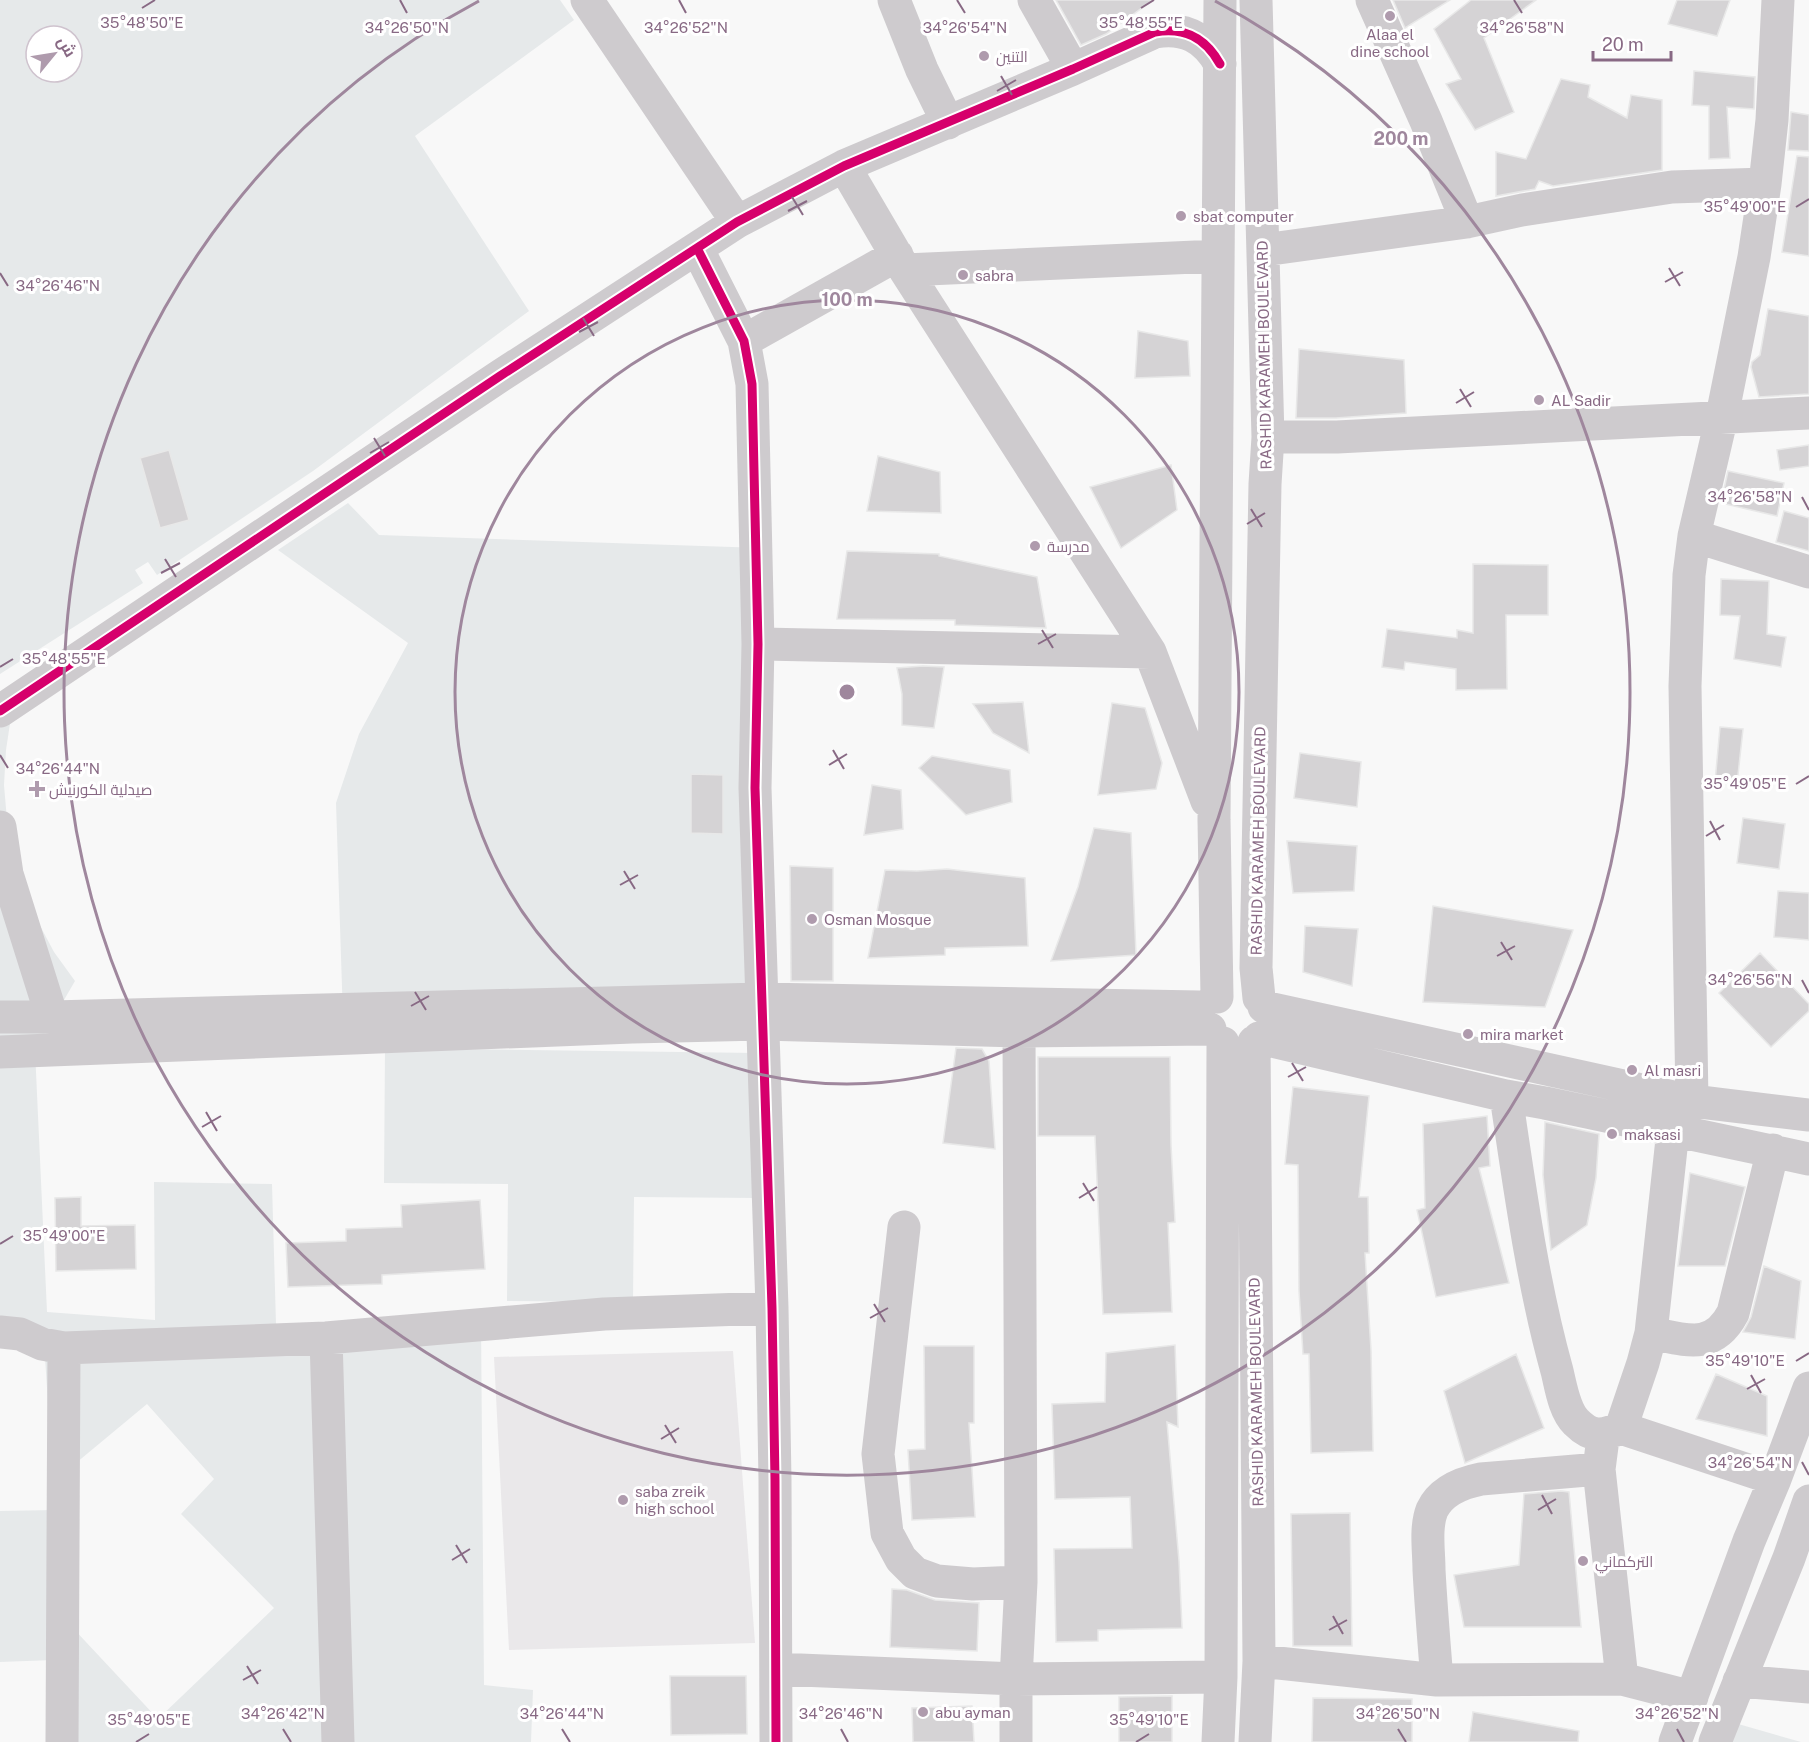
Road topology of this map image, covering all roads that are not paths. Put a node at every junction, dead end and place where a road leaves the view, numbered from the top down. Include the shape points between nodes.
1 (894, 0) edge
2 (1034, 0) edge
3 (1220, 0) edge
4 (1256, 0) edge
5 (1372, 0) edge
6 (1778, 0) edge
7 (590, 1) edge
8 (1220, 64) junction
9 (1072, 69) junction
10 (948, 123) junction
11 (844, 166) junction
12 (1765, 184) junction
13 (737, 222) junction
14 (1467, 222) junction
15 (697, 248) junction
16 (1263, 250) junction
17 (1218, 256) junction
18 (901, 263) junction
19 (744, 341) junction
20 (1809, 413) edge
21 (1722, 416) junction
22 (1268, 437) junction
23 (1694, 536) junction
24 (1809, 572) edge
25 (758, 644) junction
26 (1150, 652) junction
27 (0, 711) edge
28 (1214, 820) junction
29 (0, 827) edge
30 (762, 1011) junction
31 (0, 1017) edge
32 (51, 1017) junction
33 (1237, 1020) junction
34 (1019, 1031) junction
35 (0, 1052) edge
36 (1506, 1096) junction
37 (1692, 1101) junction
38 (1809, 1115) edge
39 (1673, 1130) junction
40 (1773, 1150) junction
41 (1809, 1159) edge
42 (904, 1227) dead end
43 (772, 1308) junction
44 (0, 1332) edge
45 (1651, 1332) junction
46 (326, 1338) junction
47 (64, 1348) junction
48 (1809, 1388) edge
49 (1612, 1432) junction
50 (1599, 1469) junction
51 (1776, 1479) junction
52 (1809, 1501) edge
53 (1021, 1582) junction
54 (1259, 1661) junction
55 (776, 1669) junction
56 (1221, 1677) junction
57 (1016, 1679) junction
58 (1622, 1679) junction
59 (1437, 1680) junction
60 (1739, 1682) junction
61 (1809, 1687) edge
62 (1692, 1697) junction
63 (62, 1742) edge
64 (338, 1742) edge
65 (776, 1742) edge
66 (1016, 1742) edge
67 (1218, 1742) edge
68 (1255, 1742) edge
69 (1675, 1742) edge
70 (1715, 1742) edge

1 - 10 street
2 - 9 street
3 - 8 street, RASHID KARAMEH BOULEVARD
4 - 16 street, RASHID KARAMEH BOULEVARD
5 - 14 street
6 - 12 street
7 - 13 street
8 - 9 street via 1205,42 1168,29
8 - 17 street, RASHID KARAMEH BOULEVARD
9 - 10 street
10 - 11 street
11 - 13 street
11 - 18 street
12 - 14 street via 1672,187
12 - 21 street
13 - 15 street
14 - 16 street
15 - 19 street
15 - 27 street
16 - 22 street, RASHID KARAMEH BOULEVARD
17 - 18 street
17 - 28 street, RASHID KARAMEH BOULEVARD
18 - 19 street
18 - 26 street
19 - 25 street via 752,384
20 - 21 street
21 - 22 street via 1337,437
21 - 23 street
22 - 33 street, RASHID KARAMEH BOULEVARD via 1256,957
23 - 24 street
23 - 37 street via 1685,686
25 - 26 street
25 - 30 street via 755,788
26 - 28 street
28 - 33 street, RASHID KARAMEH BOULEVARD
29 - 32 street via 7,874
30 - 32 street
30 - 33 street
30 - 34 street
30 - 35 street via 632,1026
30 - 43 street
31 - 32 street
33 - 34 street
33 - 36 street
33 - 37 street
33 - 54 street, RASHID KARAMEH BOULEVARD
33 - 56 street, RASHID KARAMEH BOULEVARD
34 - 53 street
36 - 39 street
36 - 49 street via 1537,1293 1565,1402 1574,1421 1586,1431
37 - 38 street
39 - 40 street
39 - 45 street
40 - 41 street
40 - 45 street via 1728,1323 1714,1336 1698,1341
42 - 53 street via 878,1454 887,1533 901,1559 915,1573 937,1581
43 - 46 street via 604,1314
43 - 55 street
44 - 47 street
45 - 49 street via 1643,1363
46 - 47 street
46 - 64 street
47 - 63 street
48 - 51 street
49 - 50 street
49 - 51 street
50 - 58 street
50 - 59 street via 1464,1482 1437,1503 1428,1526
51 - 62 street
52 - 60 street
53 - 57 street
54 - 59 street
54 - 68 street, RASHID KARAMEH BOULEVARD
55 - 57 street
55 - 65 street
56 - 57 street
56 - 67 street, RASHID KARAMEH BOULEVARD
57 - 66 street
58 - 59 street
58 - 62 street
60 - 61 street
60 - 70 street
62 - 69 street

